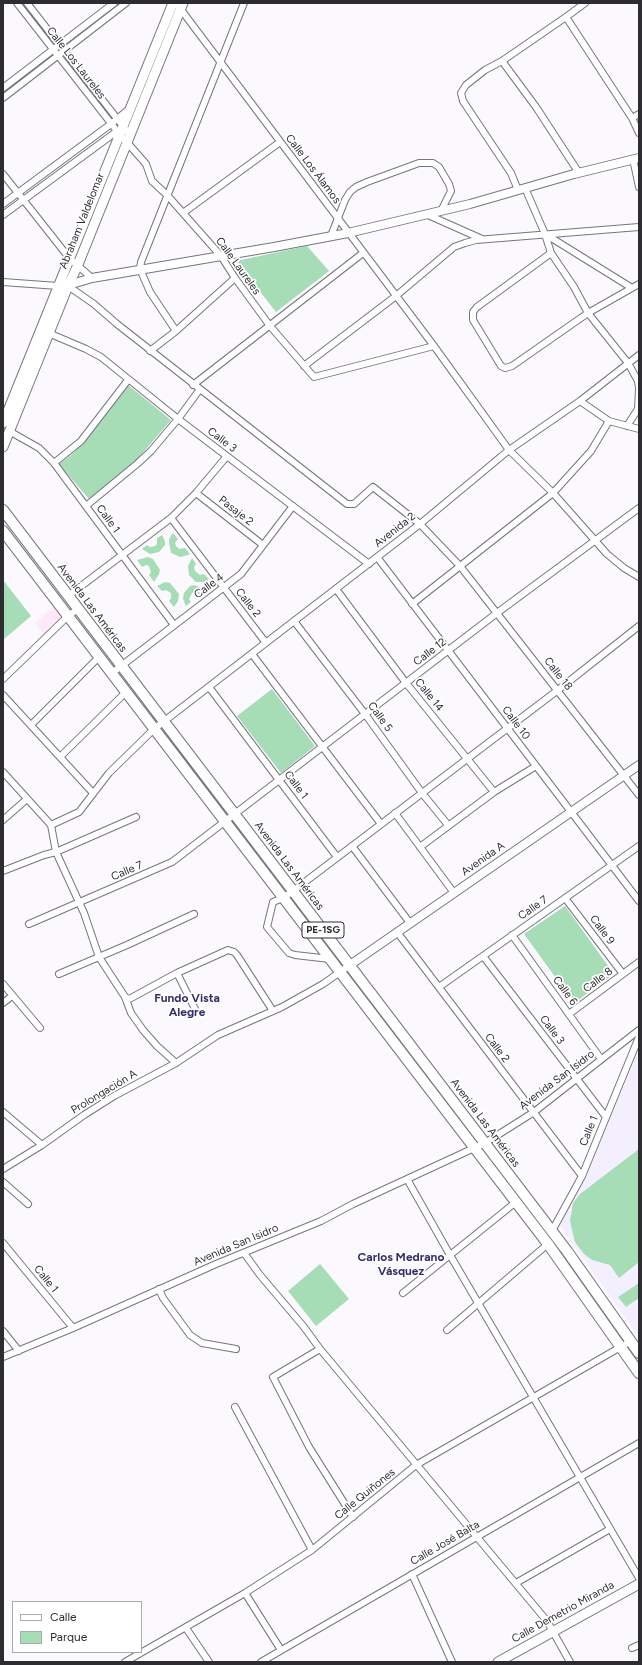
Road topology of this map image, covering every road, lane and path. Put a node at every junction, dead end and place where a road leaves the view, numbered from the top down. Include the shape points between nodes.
1 (17, 3) edge
2 (27, 3) edge
3 (114, 3) edge
4 (126, 3) edge
5 (244, 3) edge
6 (585, 3) edge
7 (178, 5) edge
8 (566, 16) junction
9 (60, 46) junction
10 (54, 50) junction
11 (64, 52) junction
12 (58, 56) junction
13 (502, 61) junction
14 (220, 62) junction
15 (3, 88) edge
16 (3, 98) edge
17 (639, 114) edge
18 (632, 118) junction
19 (111, 124) junction
20 (122, 131) junction
21 (639, 133) edge
22 (280, 142) junction
23 (636, 158) edge
24 (577, 173) junction
25 (3, 174) edge
26 (639, 187) edge
27 (521, 189) junction
28 (18, 192) junction
29 (167, 195) junction
30 (23, 199) junction
31 (3, 204) edge
32 (441, 211) junction
33 (183, 213) junction
34 (3, 215) edge
35 (428, 215) junction
36 (338, 218) junction
37 (639, 227) edge
38 (348, 233) junction
39 (546, 234) junction
40 (331, 236) junction
41 (483, 240) junction
42 (363, 253) junction
43 (551, 253) junction
44 (221, 256) junction
45 (70, 259) junction
46 (77, 267) junction
47 (140, 269) junction
48 (92, 278) junction
49 (235, 278) junction
50 (3, 282) edge
51 (639, 284) edge
52 (58, 286) junction
53 (68, 286) junction
54 (632, 288) junction
55 (396, 296) junction
56 (588, 313) junction
57 (270, 326) junction
58 (45, 331) junction
59 (176, 331) junction
60 (434, 346) junction
61 (150, 351) junction
62 (639, 355) edge
63 (628, 363) junction
64 (304, 366) junction
65 (128, 380) junction
66 (194, 385) junction
67 (639, 388) edge
68 (200, 390) junction
69 (19, 396) junction
70 (580, 401) junction
71 (639, 409) edge
72 (178, 419) junction
73 (609, 422) junction
74 (3, 423) edge
75 (627, 426) junction
76 (639, 429) edge
77 (13, 433) junction
78 (3, 447) edge
79 (509, 450) junction
80 (227, 456) junction
81 (54, 463) junction
82 (196, 493) junction
83 (553, 493) junction
84 (86, 506) junction
85 (293, 506) junction
86 (639, 508) edge
87 (3, 510) edge
88 (171, 518) junction
89 (420, 524) junction
90 (3, 531) edge
91 (595, 541) junction
92 (263, 545) junction
93 (122, 555) junction
94 (377, 557) junction
95 (369, 564) junction
96 (460, 566) junction
97 (639, 569) edge
98 (636, 575) edge
99 (223, 587) junction
100 (336, 589) junction
101 (68, 596) junction
102 (412, 604) junction
103 (78, 609) junction
104 (497, 613) junction
105 (68, 616) junction
106 (294, 621) junction
107 (174, 625) junction
108 (639, 626) edge
109 (266, 643) junction
110 (448, 651) junction
111 (252, 654) junction
112 (100, 657) junction
113 (121, 666) junction
114 (112, 673) junction
115 (3, 679) edge
116 (406, 682) junction
117 (209, 687) junction
118 (558, 690) junction
119 (126, 692) junction
120 (3, 694) edge
121 (365, 714) junction
122 (164, 722) junction
123 (31, 725) junction
124 (507, 728) junction
125 (154, 729) junction
126 (322, 747) junction
127 (60, 757) junction
128 (467, 758) junction
129 (639, 765) edge
130 (536, 766) junction
131 (3, 772) edge
132 (624, 775) junction
133 (279, 780) junction
134 (494, 792) junction
135 (93, 793) junction
136 (422, 793) junction
137 (639, 795) edge
138 (27, 798) junction
139 (571, 812) junction
140 (395, 813) junction
141 (234, 814) junction
142 (136, 817) dead end
143 (3, 820) edge
144 (225, 821) junction
145 (381, 824) junction
146 (51, 825) junction
147 (448, 825) junction
148 (247, 831) junction
149 (238, 838) junction
150 (352, 846) junction
151 (639, 846) edge
152 (420, 847) junction
153 (56, 852) junction
154 (337, 857) junction
155 (612, 865) junction
156 (274, 866) junction
157 (3, 871) edge
158 (265, 873) junction
159 (293, 891) junction
160 (454, 893) junction
161 (283, 898) junction
162 (565, 898) junction
163 (639, 901) edge
164 (79, 903) junction
165 (194, 914) dead end
166 (410, 923) junction
167 (29, 924) dead end
168 (397, 932) junction
169 (512, 935) junction
170 (483, 956) junction
171 (99, 957) junction
172 (330, 959) junction
173 (639, 962) edge
174 (350, 965) junction
175 (340, 972) junction
176 (177, 973) junction
177 (59, 974) dead end
178 (623, 974) junction
179 (3, 984) edge
180 (439, 987) junction
181 (12, 996) junction
182 (125, 997) junction
183 (3, 1003) edge
184 (195, 1009) dead end
185 (273, 1011) junction
186 (569, 1014) junction
187 (40, 1028) dead end
188 (639, 1030) edge
189 (639, 1037) edge
190 (602, 1059) junction
191 (176, 1063) junction
192 (577, 1078) junction
193 (3, 1112) edge
194 (534, 1112) junction
195 (606, 1117) junction
196 (485, 1144) junction
197 (42, 1145) junction
198 (475, 1148) junction
199 (3, 1169) edge
200 (582, 1176) junction
201 (407, 1179) junction
202 (3, 1182) edge
203 (516, 1202) junction
204 (28, 1204) dead end
205 (552, 1231) junction
206 (3, 1243) edge
207 (548, 1244) junction
208 (244, 1253) junction
209 (450, 1255) junction
210 (159, 1290) junction
211 (403, 1293) dead end
212 (478, 1303) junction
213 (72, 1328) junction
214 (447, 1330) dead end
215 (3, 1332) edge
216 (631, 1341) junction
217 (621, 1346) junction
218 (236, 1349) dead end
219 (320, 1349) junction
220 (18, 1351) junction
221 (639, 1353) edge
222 (3, 1357) edge
223 (639, 1373) edge
224 (533, 1397) junction
225 (235, 1407) dead end
226 (639, 1443) edge
227 (416, 1465) junction
228 (580, 1478) junction
229 (353, 1517) junction
230 (610, 1529) junction
231 (476, 1537) junction
232 (312, 1550) junction
233 (412, 1574) junction
234 (639, 1578) edge
235 (516, 1583) junction
236 (639, 1584) edge
237 (245, 1594) junction
238 (186, 1628) junction
239 (554, 1632) junction
240 (639, 1645) edge
241 (632, 1648) dead end
242 (281, 1650) junction
243 (142, 1653) edge
244 (142, 1653) edge
245 (126, 1662) edge
246 (209, 1662) edge
247 (261, 1662) edge
248 (452, 1662) edge
249 (498, 1662) edge
250 (570, 1662) edge

1 - 10 street, Calle Los Laureles
2 - 9 street, Calle Los Laureles
3 - 9 street
4 - 11 street
5 - 14 street
6 - 8 street
7 - 14 street, Calle Los Álamos
7 - 20 main road, Abraham Valdelomar
7 - 20 main road, Abraham Valdelomar via 130,108
8 - 13 street
8 - 18 street
9 - 10 street
9 - 11 street, Calle Los Laureles
10 - 12 street, Calle Los Laureles
10 - 15 street
11 - 12 street
11 - 20 street, Calle Los Laureles
12 - 16 street
12 - 19 street, Calle Los Laureles
13 - 24 street via 536,107
13 - 27 street via 472,79 463,89 461,97
14 - 22 street, Calle Los Álamos
14 - 29 street
17 - 18 street
18 - 21 street
19 - 20 street, Calle Los Laureles
19 - 20 street
19 - 28 street
20 - 29 street, Calle Laureles via 146,164 152,181
20 - 30 street
20 - 45 main road, Abraham Valdelomar
20 - 46 main road, Abraham Valdelomar
22 - 33 street
22 - 36 street, Calle Los Álamos
23 - 24 street
23 - 26 street
24 - 27 street
25 - 28 street
27 - 32 street
27 - 39 street
28 - 30 street
28 - 31 street
29 - 33 street, Calle Laureles
29 - 47 street
30 - 34 street
30 - 45 street
32 - 35 street
32 - 36 street via 451,190 439,167 427,162 394,171 356,187 345,200
33 - 44 street, Calle Laureles
35 - 38 street
35 - 41 street
36 - 38 street, Calle Los Álamos
36 - 40 street
37 - 39 street
38 - 40 street
38 - 42 street, Calle Los Álamos
39 - 41 street
39 - 43 street
39 - 54 street
40 - 44 street
41 - 55 street via 454,248
42 - 55 street, Calle Los Álamos
42 - 57 street
43 - 56 street
43 - 56 street via 473,312 473,320 501,366 512,366
44 - 47 street
44 - 49 street, Calle Laureles
45 - 46 street
45 - 52 main road, Abraham Valdelomar
46 - 48 street
46 - 53 main road, Abraham Valdelomar
47 - 48 street
47 - 59 street via 150,292
48 - 53 street
49 - 57 street, Calle Laureles
49 - 59 street
50 - 52 street
51 - 54 street
52 - 53 street
52 - 58 main road, Abraham Valdelomar
53 - 58 main road, Abraham Valdelomar
53 - 61 street via 94,304
54 - 56 street
55 - 60 street, Calle Los Álamos
55 - 64 street
56 - 63 street
57 - 64 street, Calle Laureles
57 - 66 street
58 - 65 street, Calle 3 via 94,353
58 - 69 main road, Abraham Valdelomar
59 - 61 street
60 - 64 street, Calle Laureles via 314,377
60 - 79 street, Calle Los Álamos
61 - 66 street
62 - 63 street, Avenida 2
63 - 67 street
63 - 70 street, Avenida 2
65 - 72 street, Calle 3
65 - 81 street via 81,441
66 - 68 street
67 - 71 street
68 - 72 street
68 - 89 street, Calle 18 via 347,504 354,504 373,487
69 - 74 main road, Abraham Valdelomar
69 - 77 main road, Abraham Valdelomar
70 - 73 street
70 - 79 street, Avenida 2
71 - 75 street
72 - 80 street, Calle 3
72 - 84 street via 137,464
73 - 75 street
73 - 83 street via 592,451
75 - 76 street
77 - 78 main road, Abraham Valdelomar
77 - 81 street, Calle 1 via 39,448
79 - 83 street, Calle Los Álamos
79 - 89 street, Avenida 2
80 - 82 street
80 - 85 street, Calle 3
81 - 84 street, Calle 1
82 - 88 street
82 - 92 street, Pasaje 2
83 - 91 street, Calle Los Álamos
83 - 96 street
84 - 93 street, Calle 1
85 - 92 street, Calle 4
85 - 95 street, Calle 3
86 - 91 street, Calle 12
87 - 101 main road, Avenida Las Américas / PE-1SG
88 - 93 street
88 - 99 street, Calle 2
89 - 94 street, Avenida 2
89 - 96 street, Calle 18
90 - 105 main road, PE-1SG
91 - 98 street, Calle Los Álamos via 613,560
91 - 104 street, Calle 12
92 - 99 street, Calle 4 via 241,574
93 - 101 street
93 - 107 street, Calle 1
94 - 95 street, Avenida 2
94 - 102 street, Calle 10
95 - 100 street, Avenida 2
96 - 102 street
96 - 104 street, Calle 18
97 - 98 street
99 - 107 street, Calle 4
99 - 109 street, Calle 2
100 - 106 street, Avenida 2
100 - 116 street, Calle 14
101 - 103 main road, Avenida Las Américas / PE-1SG
102 - 110 street, Calle 10
103 - 105 street
103 - 113 main road, Avenida Las Américas / PE-1SG
104 - 110 street, Calle 12
104 - 118 street, Calle 18
105 - 112 main road, PE-1SG
105 - 115 street
106 - 109 street, Avenida 2
106 - 121 street, Calle 5
107 - 113 street, Calle 4
108 - 118 street
109 - 111 street, Avenida 2
110 - 116 street, Calle 12
110 - 124 street, Calle 10
111 - 117 street, Avenida 2
111 - 126 street
112 - 114 main road, PE-1SG
112 - 123 street
113 - 114 street, Calle 4
113 - 122 main road, Avenida Las Américas / PE-1SG
114 - 119 main road, PE-1SG
116 - 121 street, Calle 12
116 - 128 street, Calle 14
117 - 122 street, Avenida 2
117 - 133 street, Calle 1
118 - 124 street
118 - 132 street, Calle 18
119 - 125 main road, PE-1SG
119 - 127 street
120 - 123 street
121 - 126 street, Calle 12
121 - 136 street, Calle 5
122 - 125 street, Avenida 2
122 - 141 main road, Avenida Las Américas / PE-1SG
123 - 127 street
124 - 128 street
124 - 130 street, Calle 10
125 - 135 street, Avenida 2 via 109,773
125 - 144 main road, PE-1SG
126 - 133 street, Calle 12
126 - 145 street
127 - 135 street
128 - 134 street, Calle 14
128 - 136 street
129 - 132 street, Avenida A
130 - 134 street
130 - 139 street, Calle 10
131 - 138 street
132 - 137 street, Calle 18
132 - 139 street, Avenida A
133 - 141 street, Calle 12
133 - 154 street, Calle 1
134 - 147 street
135 - 146 street, Avenida 2 via 79,812
136 - 140 street
136 - 147 street, Calle 5
138 - 143 street
138 - 146 street
139 - 155 street, Calle 10
139 - 160 street, Avenida A
140 - 145 street
140 - 152 street
141 - 144 street, Calle 7
141 - 148 main road, Avenida Las Américas / PE-1SG
142 - 153 street
144 - 149 main road, PE-1SG
144 - 164 street, Calle 7 via 172,862
145 - 150 street
146 - 153 street
147 - 152 street
148 - 149 main road
148 - 156 main road, Avenida Las Américas / PE-1SG
149 - 158 main road, PE-1SG
150 - 154 street
150 - 166 street
151 - 155 street, Calle 7
152 - 160 street
153 - 157 street
153 - 164 street
154 - 159 street
155 - 162 street, Calle 7
155 - 163 street, Calle 10
156 - 158 main road
156 - 159 main road, Avenida Las Américas / PE-1SG
158 - 161 main road, PE-1SG
159 - 161 street
159 - 174 main road, Avenida Las Américas / PE-1SG
160 - 166 street, Avenida A
161 - 172 main road, PE-1SG
161 - 172 street via 273,902 268,929 292,954
162 - 169 street, Calle 7
162 - 178 street, Calle 9
164 - 167 street, Calle 7
164 - 171 street
165 - 171 street
166 - 168 street, Avenida A
168 - 174 street, Avenida A
168 - 180 street, Calle 2
169 - 170 street, Calle 7
169 - 186 street, Calle 6
170 - 180 street, Calle 7
170 - 192 street, Calle 3
171 - 177 street
171 - 182 street
172 - 175 main road, PE-1SG
173 - 178 street, Calle 8
174 - 175 street, Avenida A
174 - 196 main road, Avenida Las Américas / PE-1SG
175 - 185 street, Avenida A
175 - 198 main road, PE-1SG
176 - 182 street via 133,997
176 - 184 street
176 - 185 street via 228,950 234,952
178 - 186 street, Calle 8
179 - 181 street
180 - 194 street, Calle 2
181 - 183 street
181 - 187 street
182 - 191 street via 131,1013 156,1046
185 - 191 street, Prolongación A via 218,1035
186 - 190 street, Calle 6
188 - 190 street, Avenida San Isidro
189 - 195 street, Calle 1
190 - 192 street, Avenida San Isidro
191 - 197 street, Prolongación A via 84,1114
192 - 194 street, Avenida San Isidro
192 - 195 street, Calle 3
193 - 197 street
194 - 196 street, Avenida San Isidro
194 - 200 street, Calle 2
195 - 200 street, Calle 1
196 - 198 street, Avenida San Isidro
196 - 205 main road, Avenida Las Américas / PE-1SG
197 - 199 street, Prolongación A
198 - 201 street, Avenida San Isidro
198 - 203 main road, PE-1SG
200 - 205 street, Calle 1
201 - 208 street, Avenida San Isidro via 321,1221
201 - 209 street
202 - 204 street
203 - 207 main road, PE-1SG
203 - 209 street
205 - 216 main road, Avenida Las Américas / PE-1SG
206 - 213 street, Calle 1
207 - 212 street
207 - 217 main road, PE-1SG
208 - 210 street, Avenida San Isidro
208 - 219 street
209 - 211 street
209 - 212 street
210 - 213 street, Avenida San Isidro
210 - 218 street via 190,1335 202,1343
212 - 214 street
212 - 224 street
213 - 220 street, Avenida San Isidro
215 - 220 street
216 - 217 street, Calle Quiñones
216 - 221 main road, Avenida Las Américas / PE-1SG
217 - 223 main road, PE-1SG
217 - 224 street, Calle Quiñones
219 - 227 street
219 - 229 street via 273,1377 309,1446
220 - 222 street, Avenida San Isidro
224 - 227 street, Calle Quiñones
224 - 228 street
225 - 232 street
226 - 228 street, Calle José Balta
227 - 229 street, Calle Quiñones
227 - 231 street
228 - 230 street
228 - 231 street, Calle José Balta
229 - 232 street, Calle Quiñones
230 - 234 street
230 - 235 street
231 - 233 street, Calle José Balta
231 - 235 street
232 - 237 street, Calle Quiñones
233 - 242 street, Calle José Balta
233 - 248 street
235 - 239 street
236 - 239 main road, Calle Demetrio Miranda
237 - 238 street, Calle Quiñones
237 - 242 street
238 - 243 street, Calle Quiñones
238 - 246 street
239 - 249 main road, Calle Demetrio Miranda
239 - 250 street
240 - 241 street
242 - 247 street, Calle José Balta
244 - 245 street, Calle Quiñones

